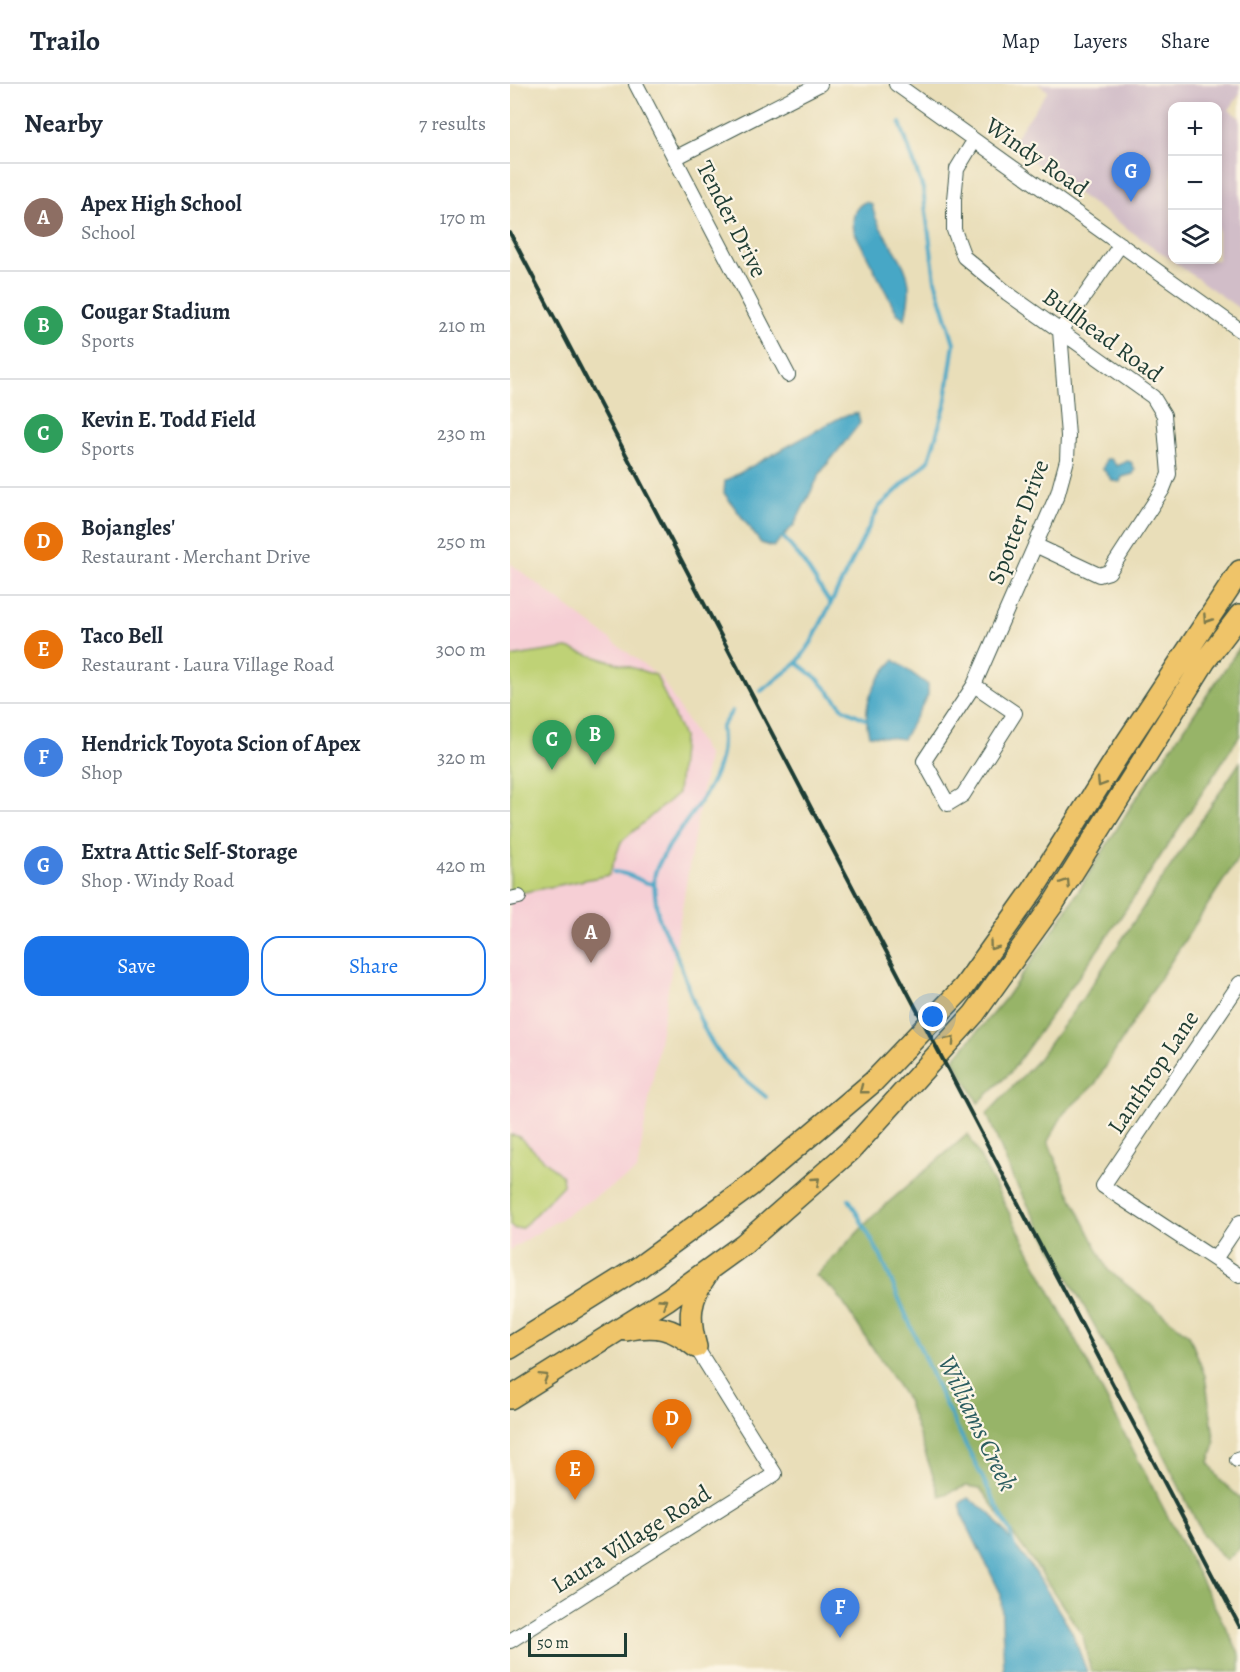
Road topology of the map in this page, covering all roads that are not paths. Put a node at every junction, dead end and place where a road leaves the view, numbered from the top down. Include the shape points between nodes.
1 (636, 84) edge
2 (820, 84) edge
3 (896, 84) edge
4 (974, 141) junction
5 (675, 158) junction
6 (1121, 244) junction
7 (1240, 330) edge
8 (1060, 331) junction
9 (788, 375) dead end
10 (1035, 545) junction
11 (1240, 571) edge
12 (1240, 615) edge
13 (974, 685) junction
14 (1240, 983) edge
15 (1240, 1222) edge
16 (1215, 1259) junction
17 (713, 1266) junction
18 (1240, 1275) edge
19 (614, 1333) junction
20 (696, 1347) junction
21 (510, 1348) edge
22 (510, 1398) edge
23 (510, 1641) edge

1 - 5 street, Tender Drive
2 - 5 street
3 - 4 street, Windy Road
4 - 6 street, Windy Road
4 - 8 street, Bullhead Road via 957,169 957,243 968,261
5 - 9 street, Tender Drive
6 - 7 street, Windy Road
6 - 8 street
8 - 10 street, Spotter Drive via 1067,460 1058,493
8 - 10 street, Bullhead Road via 1153,397 1164,415 1169,474 1109,572 1099,574
10 - 13 street, Spotter Drive
11 -> 21 highway via 1033,891 964,987 873,1082 750,1186 638,1268
17 -> 12 highway via 744,1244 851,1150 974,1014 1053,904 1205,661
13 - 13 street, Spotter Drive via 924,761 948,804 963,795 1015,713
14 - 16 street, Lanthrop Lane via 1103,1185
15 - 16 street
16 - 18 street
19 -> 17 highway
17 - 20 highway via 691,1306 690,1325
19 - 20 highway via 657,1326 676,1332
22 -> 19 highway
20 - 23 street, Laura Village Road via 774,1474

